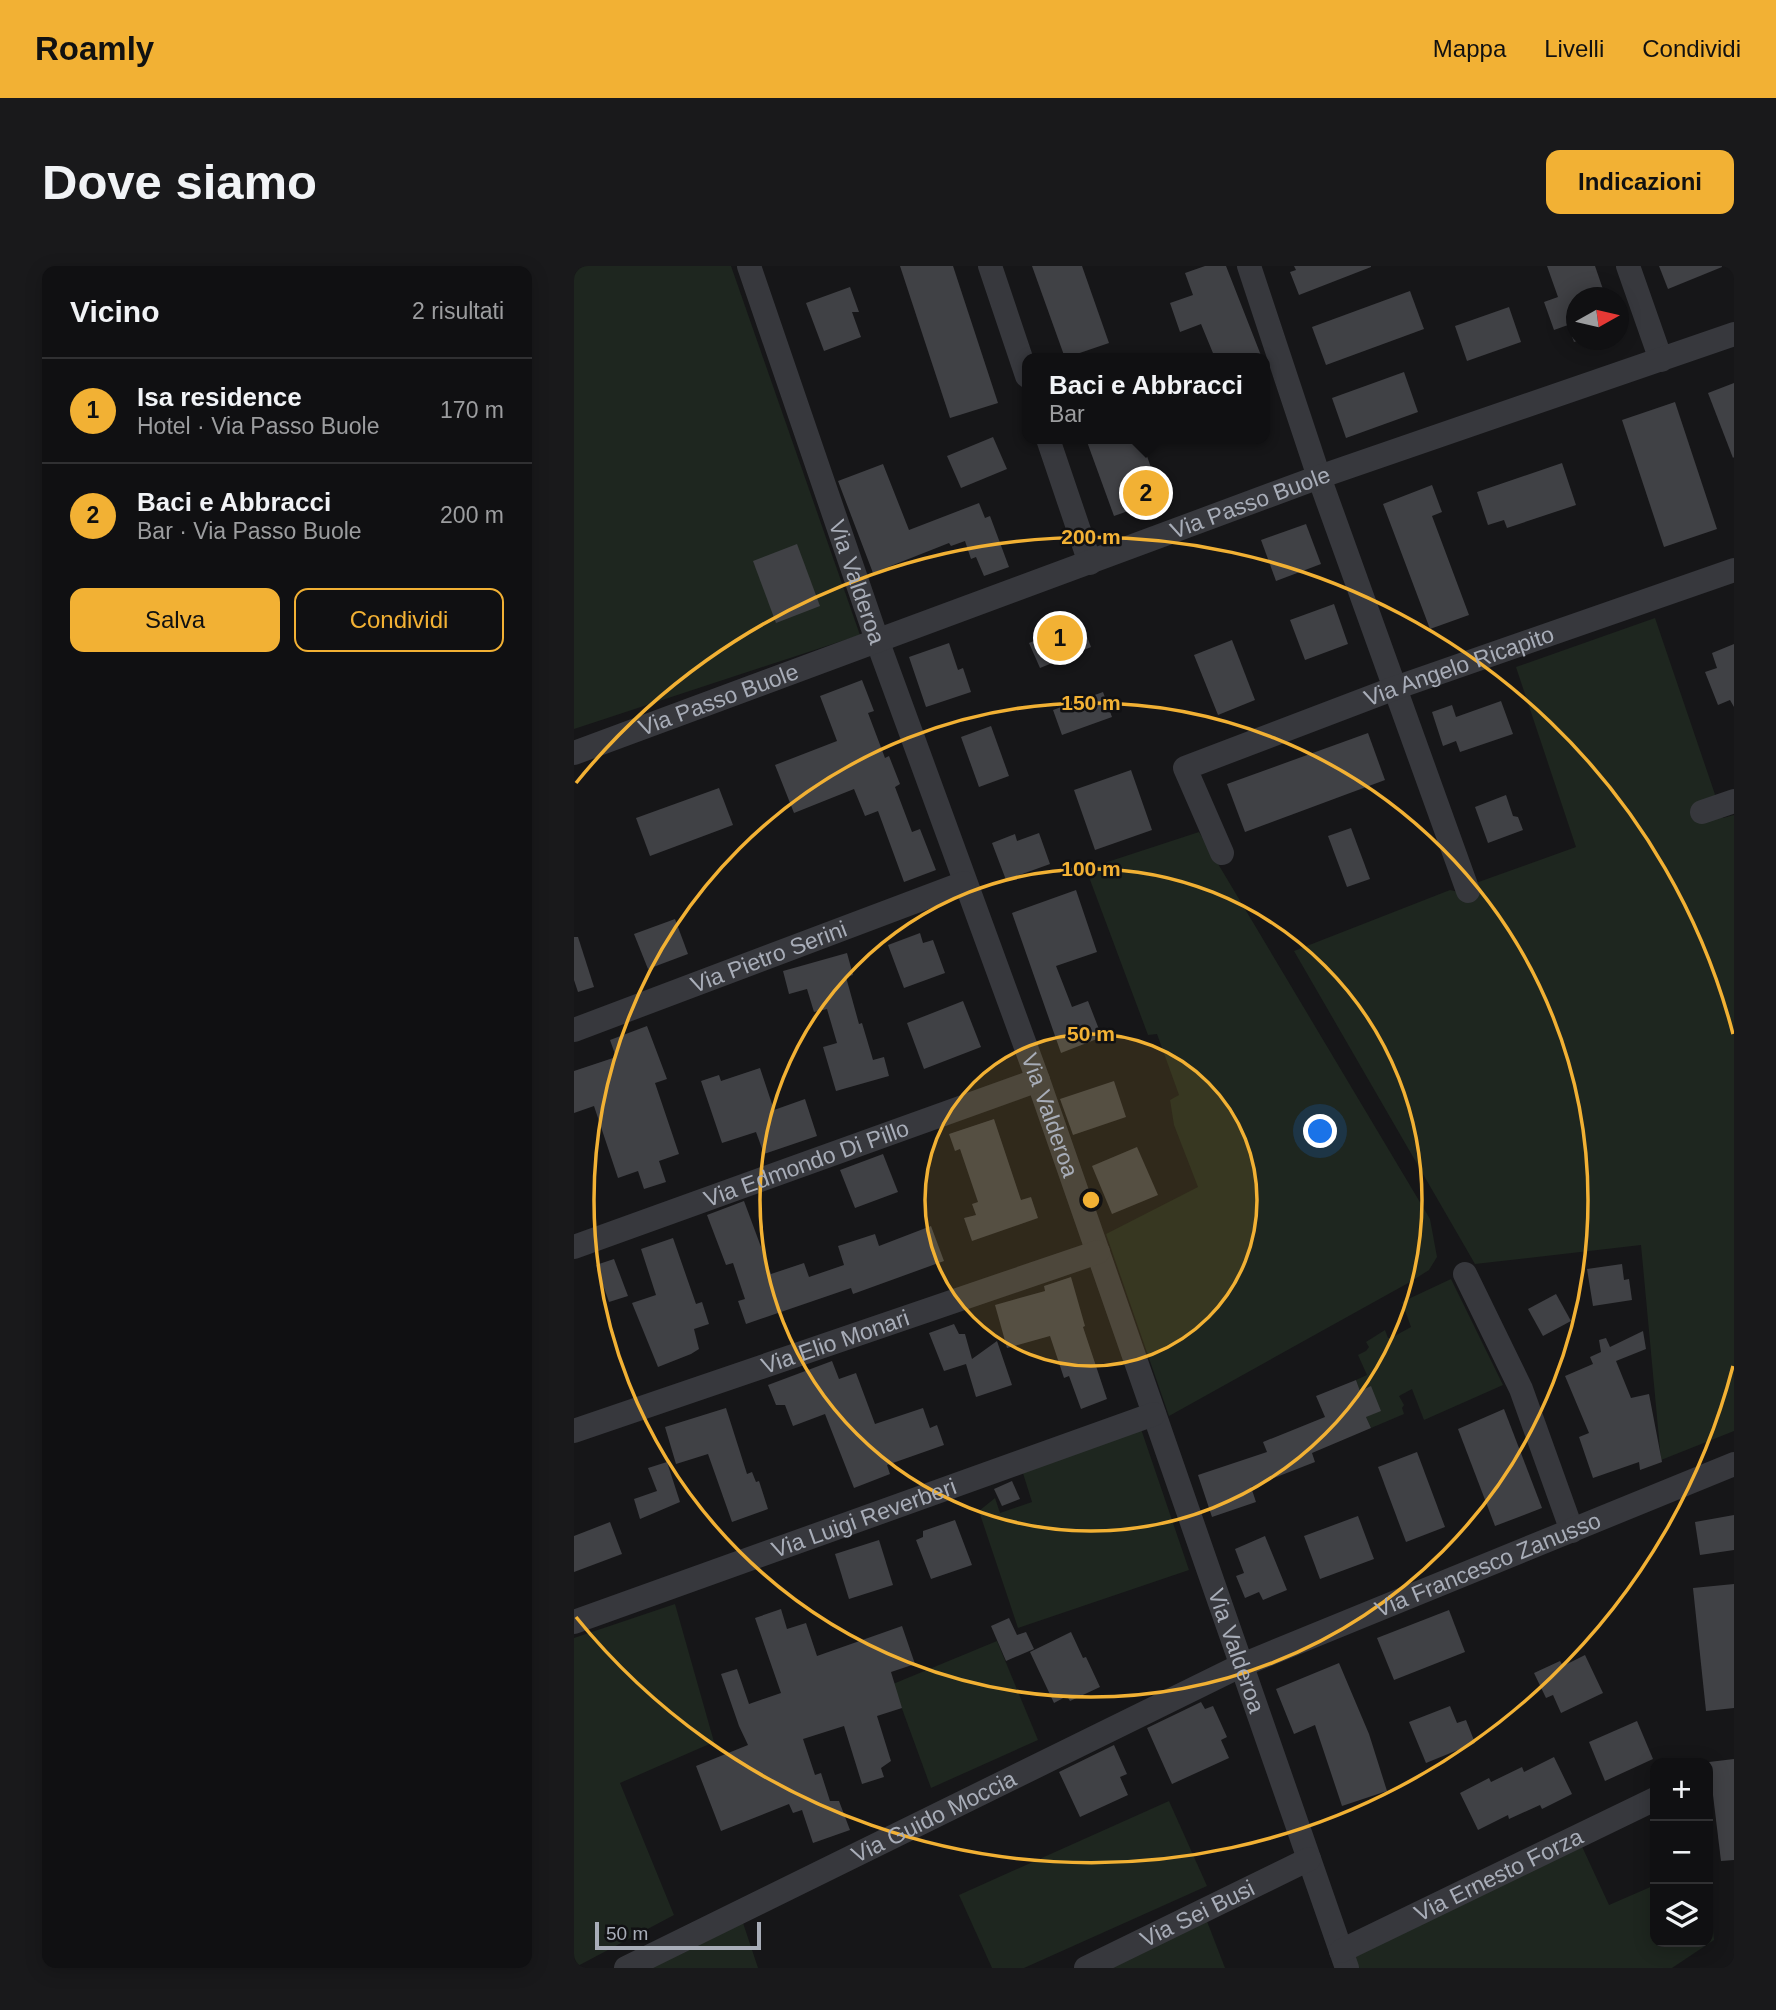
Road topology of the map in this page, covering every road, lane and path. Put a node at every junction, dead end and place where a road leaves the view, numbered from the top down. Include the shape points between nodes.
1 (749, 266) edge
2 (990, 266) edge
3 (1249, 266) edge
4 (1628, 266) edge
5 (1734, 334) edge
6 (1661, 360) junction
7 (1022, 361) edge
8 (1050, 444) edge
9 (1319, 477) junction
10 (1090, 563) junction
11 (1734, 570) edge
12 (877, 640) junction
13 (1395, 688) junction
14 (574, 753) edge
15 (1734, 802) edge
16 (1703, 812) dead end
17 (1222, 853) dead end
18 (964, 883) junction
19 (1468, 891) dead end
20 (574, 1030) edge
21 (1038, 1080) junction
22 (574, 1247) edge
23 (1098, 1252) junction
24 (1465, 1274) dead end
25 (1154, 1414) junction
26 (574, 1431) edge
27 (1734, 1464) edge
28 (1572, 1531) junction
29 (574, 1622) edge
30 (1242, 1665) junction
31 (1650, 1802) edge
32 (1309, 1859) junction
33 (1344, 1959) edge
34 (626, 1968) edge
35 (1086, 1968) edge

1 - 12 street, Via Valderoa
2 - 7 street
3 - 9 street
4 - 6 street
5 - 6 street, Via Passo Buole
6 - 9 street, Via Passo Buole
8 - 10 street
9 - 10 street, Via Passo Buole
9 - 13 street
10 - 12 street, Via Passo Buole
11 - 13 street, Via Angelo Ricapito
12 - 14 street, Via Passo Buole
12 - 18 street, Via Valderoa
13 - 17 street, Via Angelo Ricapito via 1185,768
13 - 19 street
15 - 16 street
18 - 20 street, Via Pietro Serini
18 - 21 street, Via Valderoa
21 - 22 street, Via Edmondo Di Pillo
21 - 23 street, Via Valderoa
23 - 25 street, Via Valderoa
23 - 26 street, Via Elio Monari
24 - 28 street via 1521,1389
25 - 29 street, Via Luigi Reverberi
25 - 30 street, Via Valderoa
27 - 28 street, Via Francesco Zanusso
28 - 30 street, Via Francesco Zanusso
30 - 32 street, Via Valderoa
30 - 34 street, Via Guido Moccia
31 - 33 street, Via Ernesto Forza
32 - 33 street, Via Valderoa
32 - 35 street, Via Sei Busi

